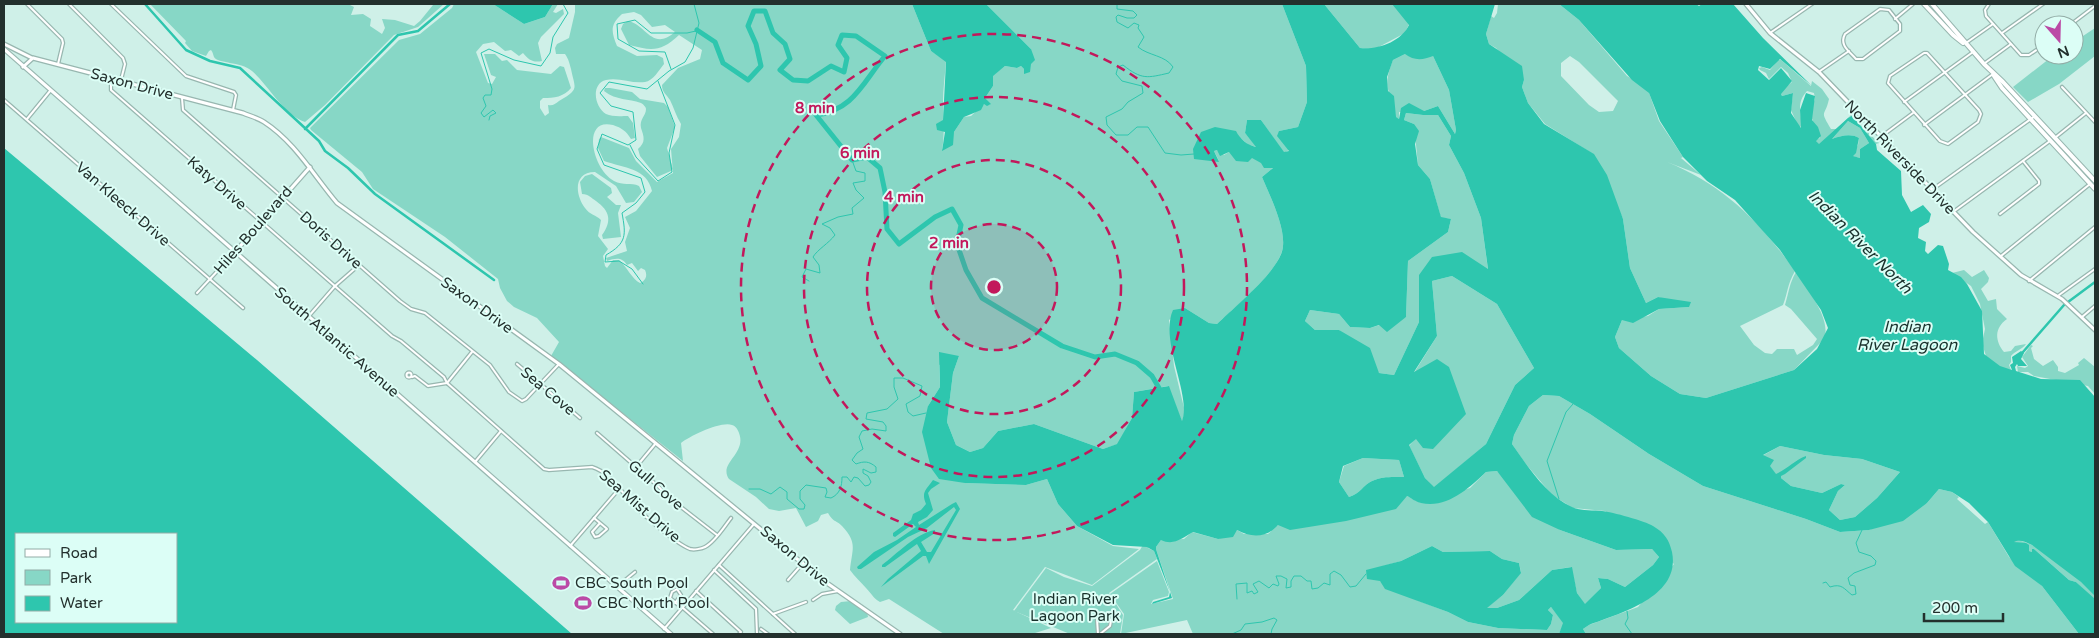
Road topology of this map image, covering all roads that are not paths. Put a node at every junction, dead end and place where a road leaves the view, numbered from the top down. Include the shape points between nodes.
1 (26, 4) edge
2 (69, 4) edge
3 (111, 4) edge
4 (1746, 4) edge
5 (1812, 4) edge
6 (1913, 4) edge
7 (1924, 4) edge
8 (1932, 4) edge
9 (1989, 4) edge
10 (2042, 4) edge
11 (2095, 6) edge
12 (2083, 15) edge
13 (1895, 19) junction
14 (1993, 24) junction
15 (1770, 33) junction
16 (2002, 33) junction
17 (4, 44) edge
18 (1965, 44) junction
19 (2011, 44) junction
20 (4, 50) edge
21 (1849, 51) junction
22 (1973, 52) junction
23 (2034, 52) edge
24 (33, 58) junction
25 (58, 64) junction
26 (1984, 64) junction
27 (23, 66) junction
28 (1819, 72) junction
29 (1945, 72) junction
30 (1993, 74) junction
31 (111, 78) junction
32 (121, 80) junction
33 (2062, 87) dead end
34 (50, 91) junction
35 (1966, 95) junction
36 (182, 98) junction
37 (4, 100) edge
38 (1904, 102) junction
39 (232, 110) junction
40 (1913, 113) junction
41 (2086, 113) junction
42 (2035, 116) junction
43 (27, 119) junction
44 (2031, 119) junction
45 (2095, 122) edge
46 (1924, 125) junction
47 (1882, 136) junction
48 (2055, 137) junction
49 (2050, 141) junction
50 (2023, 161) junction
51 (310, 167) junction
52 (2094, 182) edge
53 (2095, 189) edge
54 (1932, 190) junction
55 (282, 197) junction
56 (1953, 212) junction
57 (2000, 214) dead end
58 (262, 222) junction
59 (2095, 227) edge
60 (235, 252) junction
61 (2001, 257) junction
62 (359, 265) junction
63 (2095, 269) edge
64 (210, 280) junction
65 (2029, 281) junction
66 (335, 286) junction
67 (197, 293) dead end
68 (2057, 296) junction
69 (2095, 306) edge
70 (243, 308) dead end
71 (308, 317) junction
72 (2082, 317) junction
73 (2095, 330) edge
74 (472, 351) junction
75 (517, 364) dead end
76 (559, 364) junction
77 (412, 376) dead end
78 (447, 383) junction
79 (540, 385) junction
80 (580, 418) dead end
81 (501, 431) junction
82 (597, 433) dead end
83 (656, 442) junction
84 (475, 462) junction
85 (636, 467) junction
86 (620, 488) junction
87 (594, 518) junction
88 (731, 518) dead end
89 (600, 523) junction
90 (755, 523) junction
91 (716, 535) junction
92 (570, 546) junction
93 (803, 563) junction
94 (719, 564) junction
95 (714, 570) junction
96 (635, 572) dead end
97 (788, 580) dead end
98 (618, 588) junction
99 (696, 591) junction
100 (838, 591) junction
101 (813, 600) dead end
102 (806, 602) dead end
103 (675, 603) junction
104 (682, 608) junction
105 (773, 614) junction
106 (664, 629) junction
107 (761, 629) dead end
108 (897, 633) edge
109 (671, 634) edge
110 (713, 634) edge
111 (739, 634) edge
112 (757, 634) edge
113 (768, 634) edge
114 (795, 634) edge
115 (1099, 634) edge

1 - 25 street via 62,39
2 - 32 street via 122,58
3 - 39 street via 179,71 195,81 234,92
4 - 15 street, North Riverside Drive
5 - 15 street
6 - 13 street
7 - 18 main road
8 - 18 main road
9 - 14 street via 1985,14
10 - 16 street
11 - 12 street
13 - 21 street via 1901,27 1898,35 1858,60
13 - 21 street via 1888,10 1880,9 1846,34 1843,42
14 - 16 street
14 - 18 street
15 - 28 street, North Riverside Drive
16 - 19 street
17 - 24 street, Saxon Drive
18 - 22 main road
19 - 23 street via 2021,55
19 - 26 street
20 - 27 street, South Atlantic Avenue
21 - 28 street
22 - 26 main road
22 - 29 street
24 - 25 street, Saxon Drive
24 - 27 street
25 - 31 street, Saxon Drive
26 - 30 main road
27 - 34 street, South Atlantic Avenue
28 - 47 street, North Riverside Drive
29 - 35 street
29 - 38 street
29 - 38 street via 1928,53 1921,54 1888,79 1889,86
30 - 35 street
30 - 42 main road
30 - 44 main road
31 - 32 street, Saxon Drive
31 - 58 street, Katy Drive via 111,90
32 - 36 street, Saxon Drive
33 - 41 street
34 - 43 street
34 - 60 street, South Atlantic Avenue
35 - 46 street
35 - 46 street via 1979,110 1980,118 1948,144 1942,144
36 - 39 street, Saxon Drive
36 - 55 street, Doris Drive via 183,110
37 - 43 street, Van Kleeck Drive
38 - 40 street
39 - 51 street, Saxon Drive via 272,128
40 - 46 street
40 - 47 street
41 - 45 street
41 - 48 street
42 - 44 street
42 - 48 main road
43 - 64 street, Van Kleeck Drive
44 - 49 main road
44 - 54 street
47 - 54 street, North Riverside Drive
48 - 49 street
48 - 52 main road
49 - 50 street
49 - 52 main road via 2085,178
50 - 56 street
50 - 57 street via 2039,184
51 - 55 street, Hiles Boulevard
51 - 76 street, Saxon Drive via 337,203
52 - 53 main road
52 - 61 street
54 - 56 street, North Riverside Drive
55 - 58 street, Hiles Boulevard
55 - 62 street, Doris Drive
56 - 61 street, North Riverside Drive
58 - 60 street, Hiles Boulevard
58 - 66 street, Katy Drive
59 - 65 street
60 - 64 street, Hiles Boulevard
60 - 71 street, South Atlantic Avenue
61 - 65 street, North Riverside Drive
62 - 66 street
62 - 74 street, Doris Drive via 406,306 425,313
63 - 68 street
64 - 67 street, Hiles Boulevard
64 - 70 street, Van Kleeck Drive
65 - 68 street, North Riverside Drive
66 - 71 street
66 - 78 street, Katy Drive via 444,377
68 - 72 street, North Riverside Drive
69 - 72 street
71 - 84 street, South Atlantic Avenue
72 - 73 street, North Riverside Drive
74 - 78 street
74 - 79 street, Doris Drive via 490,365 510,392 522,401
75 - 79 street, Sea Cove
76 - 79 street
76 - 83 street, Saxon Drive
77 - 78 street via 428,386
78 - 81 street, Sea Mist Drive
79 - 80 street, Sea Cove
81 - 84 street
81 - 86 street, Sea Mist Drive via 544,469 592,467
82 - 85 street, Gull Cove
83 - 85 street
83 - 90 street, Saxon Drive
84 - 92 street, South Atlantic Avenue
85 - 91 street, Gull Cove
86 - 87 street
86 - 91 street, Sea Mist Drive via 664,531 690,548 704,548
87 - 89 street
87 - 92 street
88 - 91 street, Sea Mist Drive
89 - 89 street via 606,530 595,537 592,532
90 - 93 street, Saxon Drive
90 - 94 street
92 - 98 street, South Atlantic Avenue
93 - 97 street
93 - 100 street, Saxon Drive
94 - 95 street
94 - 105 street
95 - 99 street
95 - 112 street via 756,609
96 - 98 street
98 - 106 street, South Atlantic Avenue
99 - 104 street
99 - 111 street
100 - 101 street via 822,594
100 - 108 street, Saxon Drive
102 - 105 street
103 - 103 street via 669,595 677,589 681,595
103 - 104 street
104 - 106 street
104 - 110 street
105 - 114 street
106 - 109 street, South Atlantic Avenue
107 - 113 street
115 - 115 street via 1096,620 1100,615 1106,615 1111,621 1110,626

